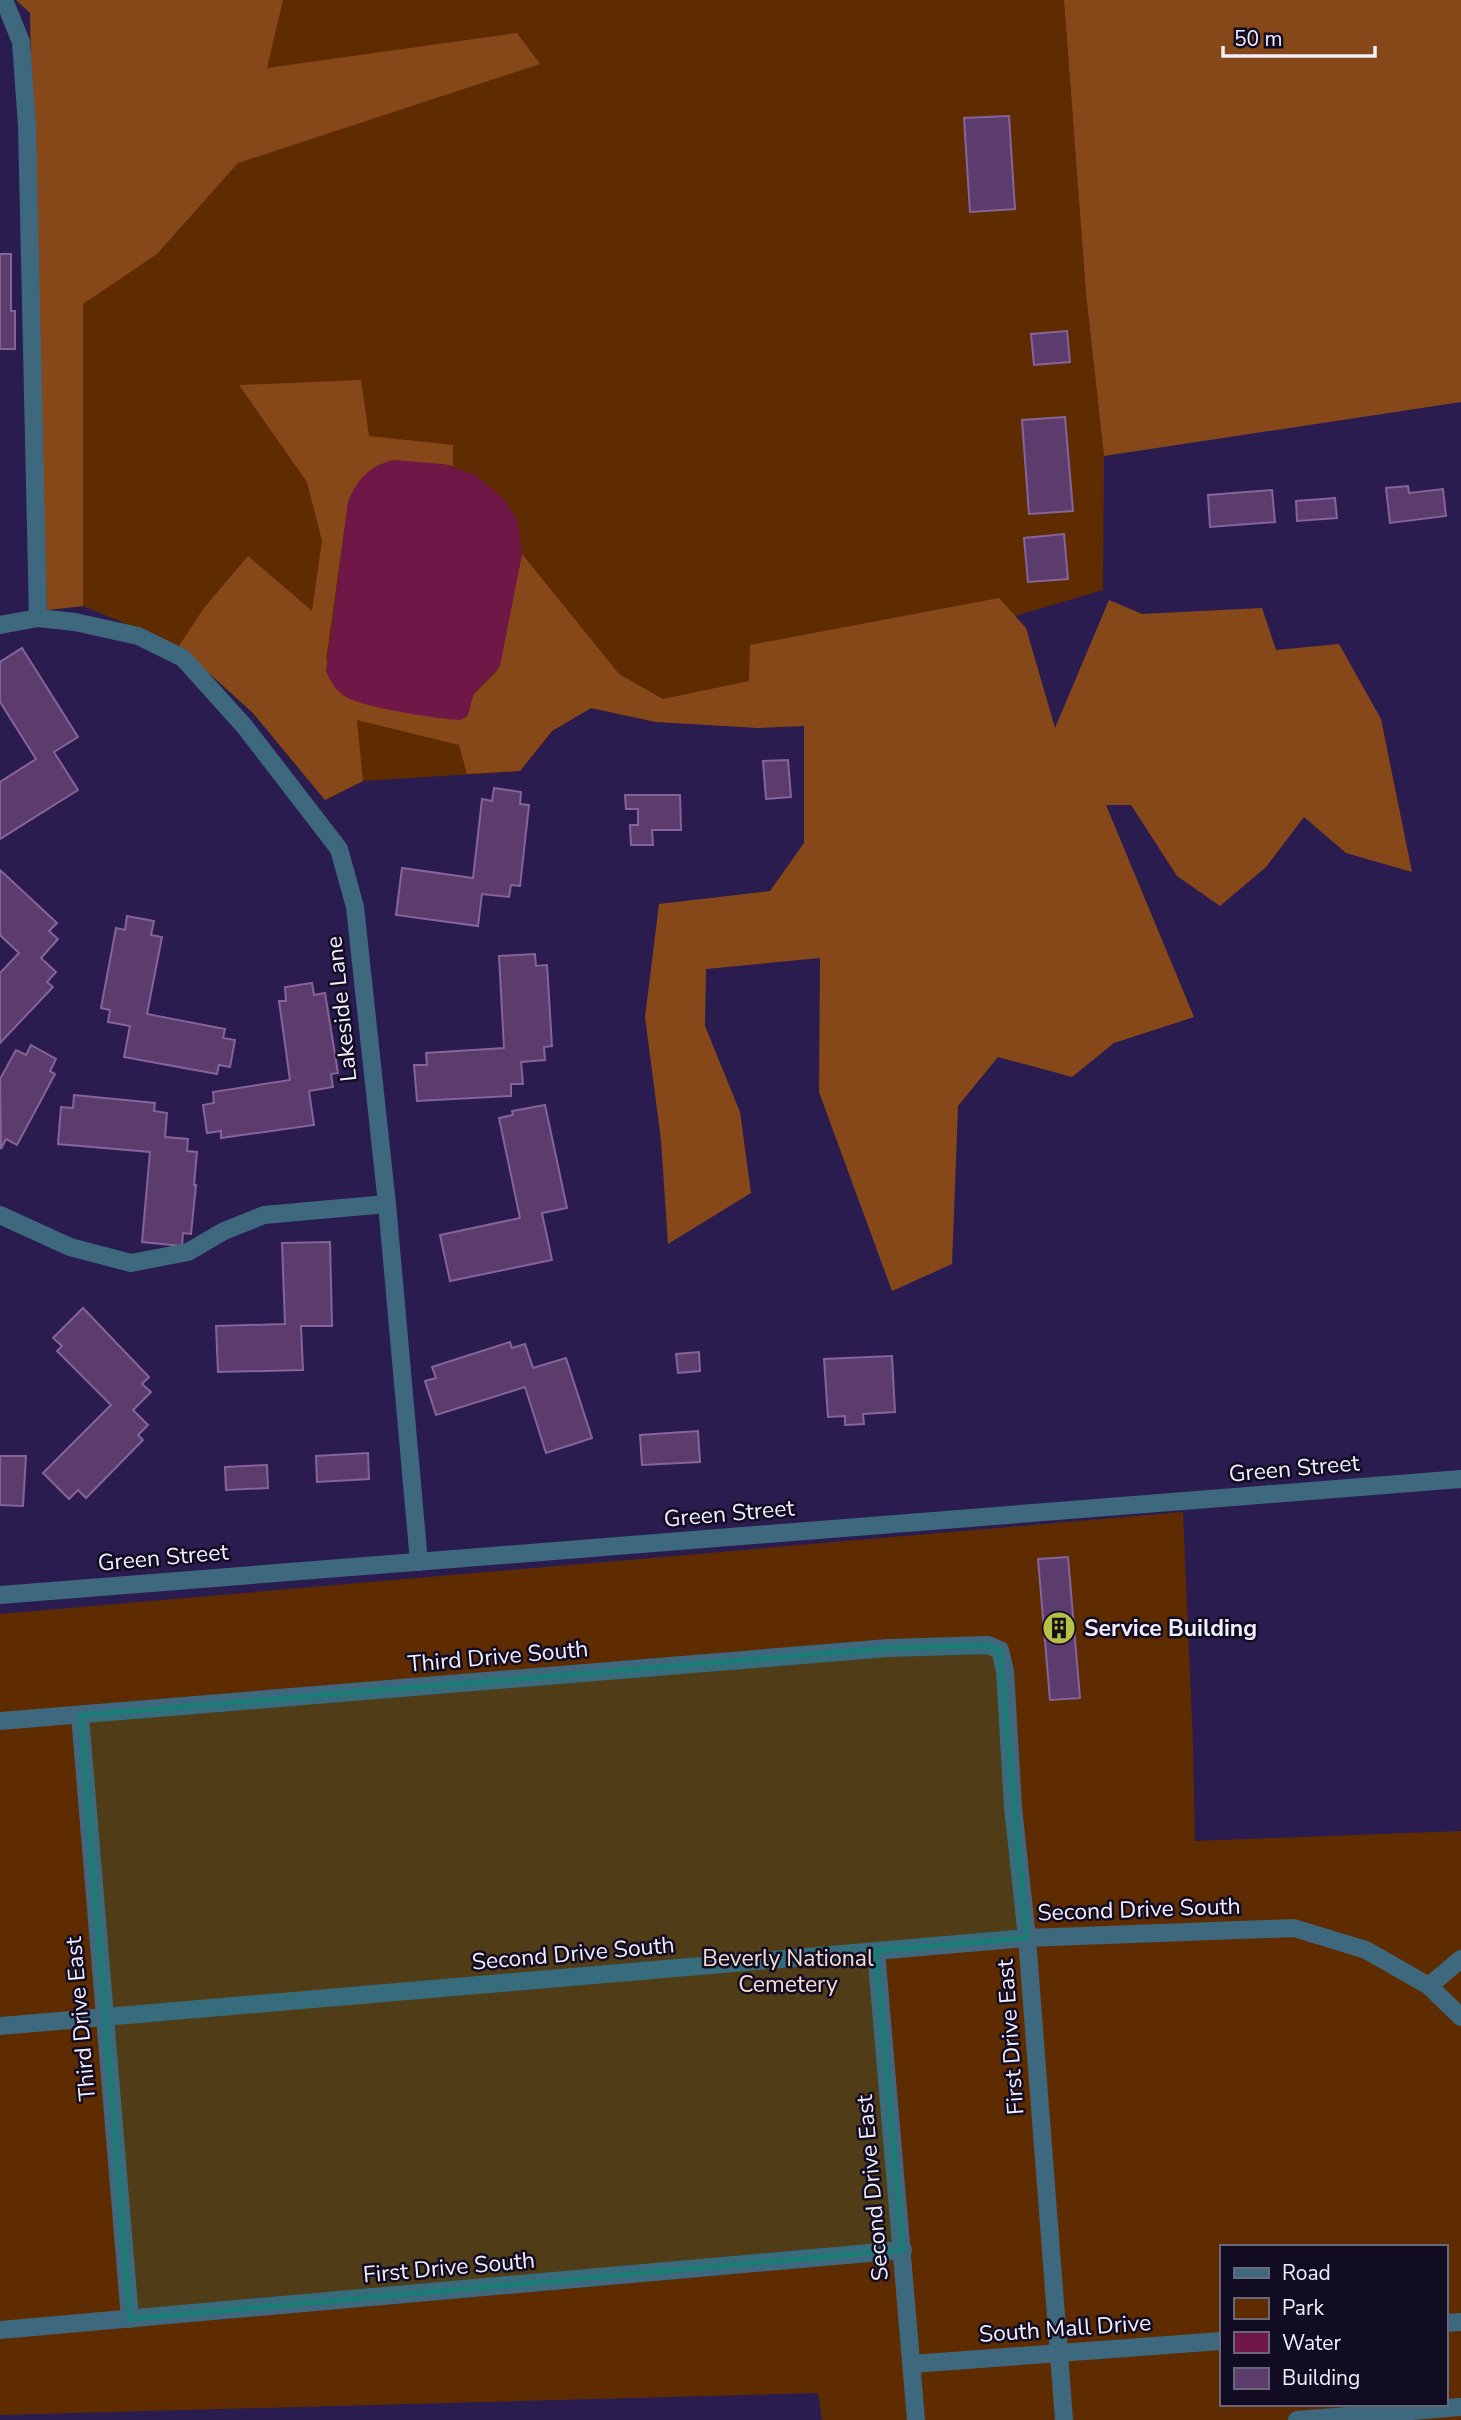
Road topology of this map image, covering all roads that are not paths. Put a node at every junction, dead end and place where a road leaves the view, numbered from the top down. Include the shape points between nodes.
1 (4, 0) edge
2 (38, 618) junction
3 (0, 625) edge
4 (387, 1204) junction
5 (0, 1215) edge
6 (1461, 1479) edge
7 (419, 1562) junction
8 (0, 1595) edge
9 (1000, 1650) joint
10 (80, 1714) junction
11 (0, 1721) edge
12 (1027, 1938) junction
13 (876, 1951) junction
14 (1461, 1959) edge
15 (1429, 1986) junction
16 (105, 2017) junction
17 (1461, 2017) edge
18 (0, 2026) edge
19 (903, 2250) junction
20 (130, 2319) junction
21 (0, 2330) edge
22 (1220, 2341) edge
23 (1059, 2354) junction
24 (912, 2364) junction
25 (1461, 2407) edge
26 (916, 2420) edge
27 (1064, 2420) edge
28 (1297, 2420) edge

1 - 2 street via 22,42 27,125
2 - 3 street, Lakeside Lane
2 - 4 street, Lakeside Lane via 138,636 183,658 245,727 338,849 355,907
4 - 5 street via 264,1215 188,1252 131,1264 70,1247
4 - 7 street, Lakeside Lane
6 - 7 street, Green Street
7 - 8 street, Green Street
9 - 10 street, Third Drive South via 989,1645 888,1648
9 - 12 street, First Drive East
10 - 11 street, Third Drive South
10 - 16 street, Third Drive East
12 - 13 street, Second Drive South
12 - 15 street, Second Drive South via 1294,1928 1366,1950
12 - 23 street, First Drive East
13 - 16 street, Second Drive South
13 - 19 street, Second Drive East
14 - 15 street
15 - 17 street, Second Drive South
16 - 18 street, Second Drive South
16 - 20 street, Third Drive East
19 - 20 street, First Drive South
19 - 24 street, Second Drive East
20 - 21 street, First Drive South
22 - 23 street, South Mall Drive
23 - 24 street, South Mall Drive
23 - 27 street, First Drive East
24 - 26 street, Second Drive East
25 - 28 street

